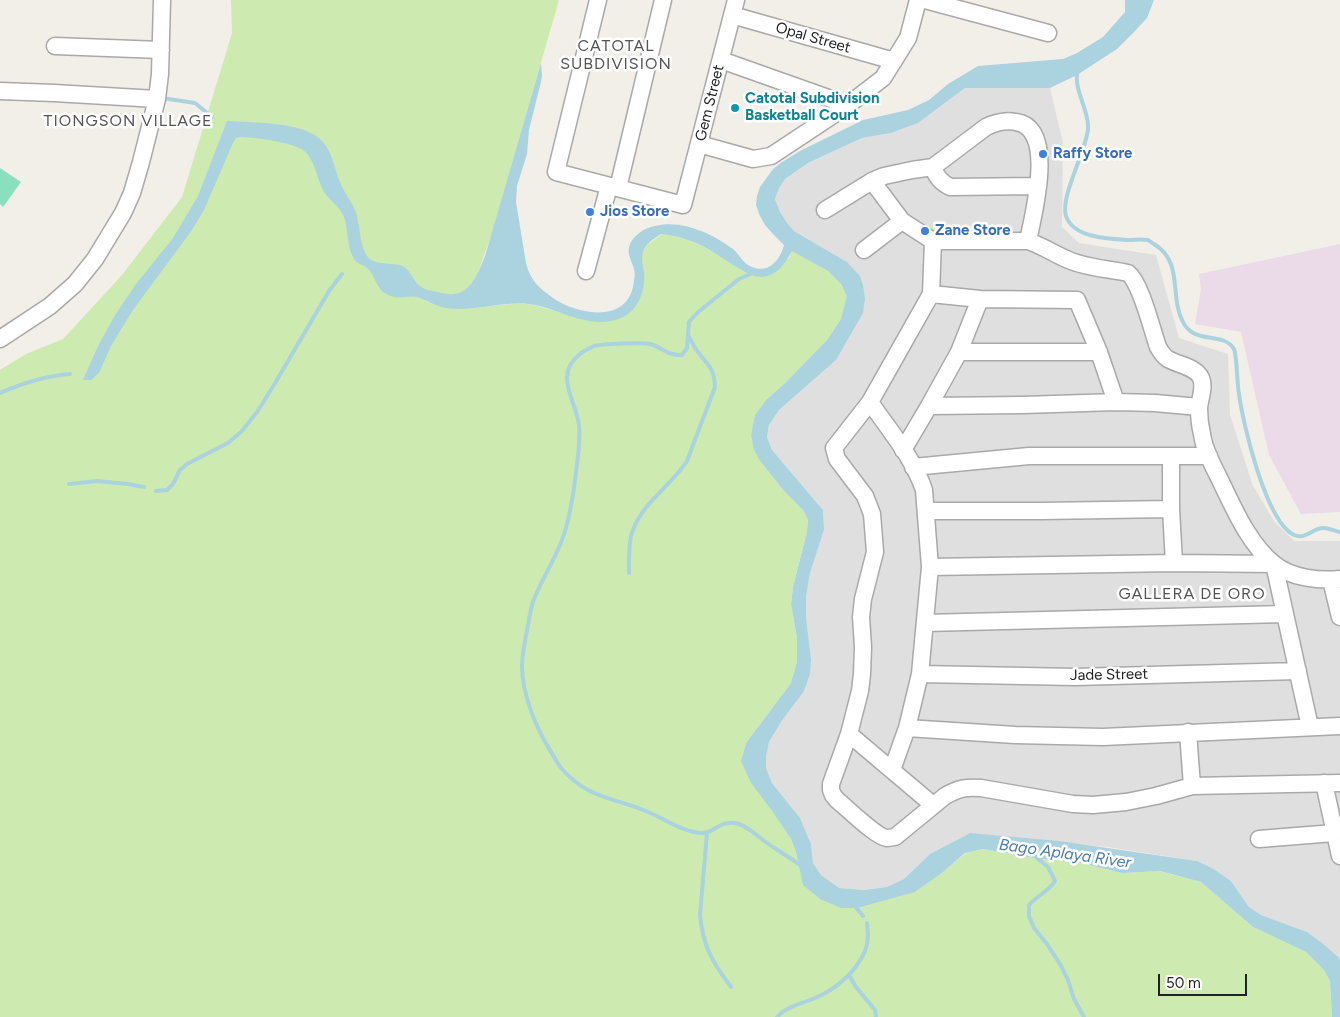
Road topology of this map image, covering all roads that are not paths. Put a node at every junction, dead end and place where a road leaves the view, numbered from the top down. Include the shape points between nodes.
1 (162, 0) edge
2 (598, 0) edge
3 (663, 0) edge
4 (918, 0) edge
5 (925, 0) edge
6 (734, 8) edge
7 (1048, 33) dead end
8 (55, 46) dead end
9 (161, 50) junction
10 (721, 60) junction
11 (894, 61) junction
12 (0, 91) edge
13 (157, 100) junction
14 (848, 104) junction
15 (699, 144) junction
16 (933, 167) junction
17 (872, 181) junction
18 (1038, 186) junction
19 (614, 187) junction
20 (825, 210) dead end
21 (902, 221) junction
22 (933, 241) junction
23 (1028, 241) junction
24 (864, 250) dead end
25 (586, 271) dead end
26 (931, 294) junction
27 (980, 299) junction
28 (0, 339) edge
29 (959, 352) junction
30 (1099, 352) junction
31 (870, 402) junction
32 (1116, 402) junction
33 (930, 406) junction
34 (1199, 407) junction
35 (903, 450) junction
36 (1210, 456) junction
37 (1171, 457) junction
38 (913, 467) junction
39 (1171, 509) junction
40 (926, 511) junction
41 (1174, 563) junction
42 (1274, 564) junction
43 (930, 567) junction
44 (1336, 580) edge
45 (1285, 614) junction
46 (1340, 617) edge
47 (925, 623) junction
48 (1298, 671) junction
49 (920, 674) junction
50 (1340, 726) edge
51 (1310, 727) junction
52 (907, 728) junction
53 (1188, 732) junction
54 (850, 734) junction
55 (892, 770) junction
56 (1332, 783) edge
57 (1192, 786) junction
58 (934, 805) junction
59 (1334, 833) junction
60 (1259, 839) dead end
61 (1340, 856) edge

1 - 9 street
2 - 19 street via 556,172
3 - 19 street
4 - 11 street via 908,38
5 - 7 street
6 - 10 street, Gem Street
6 - 11 street, Opal Street
8 - 9 street
9 - 13 street
10 - 14 street
10 - 15 street, Gem Street
11 - 14 street via 883,78
12 - 13 street
13 - 28 street via 132,193 111,234 74,284 50,306
14 - 15 street via 771,156 753,159
15 - 19 street, Gem Street via 684,206
16 - 17 street via 894,173
16 - 18 street via 938,179 950,187
16 - 18 street via 986,127 1004,121 1020,122 1035,134 1038,142
17 - 20 street
17 - 21 street
18 - 23 street
19 - 25 street
21 - 22 street
21 - 24 street
22 - 23 street
22 - 26 street
23 - 34 street via 1070,260 1132,276 1163,355 1200,377
26 - 27 street
26 - 31 street
27 - 29 street
27 - 30 street via 1077,300
29 - 30 street
29 - 33 street
30 - 32 street
31 - 35 street
31 - 54 street via 834,448 837,459 864,496 872,514 875,552 860,617 862,674
32 - 33 street
32 - 34 street
33 - 35 street
34 - 36 street via 1202,437
35 - 38 street
36 - 37 street
36 - 42 street via 1246,531
37 - 38 street via 1030,456
37 - 39 street
38 - 40 street via 924,490
39 - 40 street
39 - 41 street
40 - 43 street
41 - 42 street
41 - 43 street
42 - 44 street via 1297,575
42 - 45 street
43 - 47 street
44 - 46 street
45 - 47 street
45 - 48 street
47 - 49 street
48 - 49 street, Jade Street via 1075,677
48 - 51 street
49 - 52 street
50 - 51 street
51 - 53 street
52 - 53 street via 1103,737
52 - 55 street
53 - 57 street
54 - 55 street
54 - 58 street via 831,790 837,800 873,831 888,838 895,837
55 - 58 street
56 - 57 street
56 - 59 street
57 - 58 street via 1126,802 1093,805 966,787
59 - 60 street
59 - 61 street

